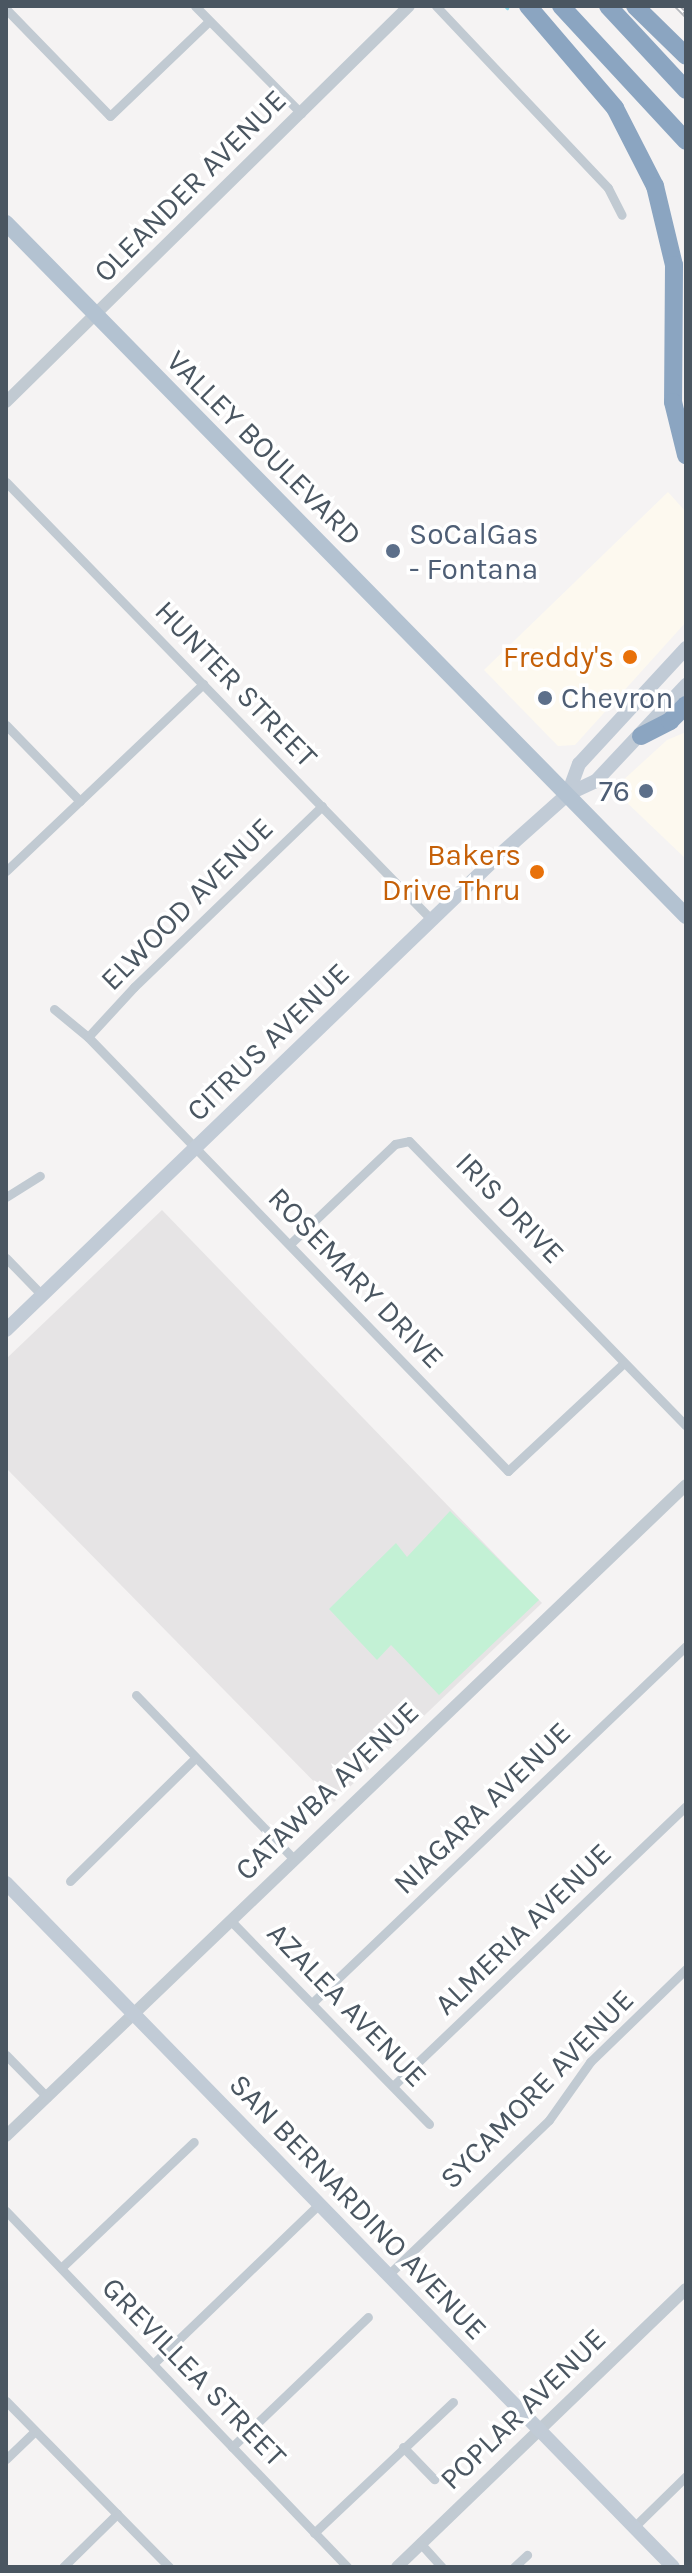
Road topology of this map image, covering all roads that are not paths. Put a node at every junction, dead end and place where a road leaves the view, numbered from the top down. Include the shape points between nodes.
1 (195, 6) edge
2 (409, 6) edge
3 (436, 6) edge
4 (528, 6) edge
5 (561, 6) edge
6 (608, 6) edge
7 (635, 6) edge
8 (6, 9) edge
9 (209, 21) junction
10 (686, 56) edge
11 (686, 90) edge
12 (301, 113) junction
13 (686, 141) edge
14 (622, 215) dead end
15 (6, 223) edge
16 (96, 316) junction
17 (6, 402) edge
18 (686, 455) edge
19 (6, 482) edge
20 (686, 648) edge
21 (203, 684) junction
22 (686, 685) edge
23 (686, 705) edge
24 (6, 725) edge
25 (641, 736) junction
26 (568, 794) junction
27 (80, 801) junction
28 (322, 806) junction
29 (6, 871) edge
30 (686, 916) edge
31 (432, 920) junction
32 (54, 1009) dead end
33 (88, 1037) junction
34 (195, 1148) junction
35 (40, 1176) dead end
36 (6, 1197) edge
37 (290, 1244) junction
38 (6, 1258) edge
39 (42, 1295) junction
40 (6, 1330) edge
41 (624, 1363) junction
42 (686, 1426) edge
43 (686, 1485) edge
44 (686, 1646) edge
45 (136, 1695) dead end
46 (195, 1758) junction
47 (686, 1806) edge
48 (293, 1858) junction
49 (70, 1881) dead end
50 (6, 1883) edge
51 (230, 1920) junction
52 (686, 1969) edge
53 (312, 2003) junction
54 (135, 2014) junction
55 (6, 2055) edge
56 (393, 2086) junction
57 (47, 2097) junction
58 (429, 2124) dead end
59 (6, 2136) edge
60 (194, 2142) dead end
61 (319, 2204) junction
62 (6, 2211) edge
63 (61, 2268) junction
64 (388, 2275) junction
65 (686, 2289) edge
66 (368, 2317) dead end
67 (153, 2364) junction
68 (6, 2401) edge
69 (453, 2402) dead end
70 (539, 2430) junction
71 (35, 2431) junction
72 (232, 2447) junction
73 (403, 2447) junction
74 (6, 2459) edge
75 (686, 2476) edge
76 (434, 2479) dead end
77 (117, 2514) junction
78 (634, 2527) junction
79 (314, 2533) junction
80 (421, 2544) junction
81 (527, 2555) dead end
82 (63, 2567) edge
83 (169, 2567) edge
84 (347, 2567) edge
85 (397, 2567) edge
86 (442, 2567) edge
87 (514, 2567) edge
88 (673, 2567) edge

1 - 9 street
2 - 12 street, OLEANDER AVENUE
3 - 14 street via 608,188
4 - 18 highway via 615,108 655,186 674,265 673,402
5 - 13 highway
6 - 11 highway
7 - 10 highway
8 - 9 street via 110,116
9 - 12 street
12 - 16 street, OLEANDER AVENUE
15 - 16 main road, VALLEY BOULEVARD
16 - 17 street, OLEANDER AVENUE
16 - 26 main road, VALLEY BOULEVARD
19 - 21 street, HUNTER STREET
20 - 26 main road, CITRUS AVENUE via 579,764
21 - 27 street
21 - 28 street, HUNTER STREET
22 - 25 main road, CITRUS AVENUE
23 - 25 highway
24 - 27 street
25 - 26 main road, CITRUS AVENUE via 596,781
26 - 30 main road, VALLEY BOULEVARD
26 - 31 main road, CITRUS AVENUE
27 - 29 street
28 - 31 street, HUNTER STREET
28 - 33 street, ELWOOD AVENUE
31 - 34 main road, CITRUS AVENUE
32 - 33 street, ROSEMARY DRIVE
33 - 34 street, ROSEMARY DRIVE
34 - 37 street, ROSEMARY DRIVE
34 - 39 main road, CITRUS AVENUE
35 - 36 street
37 - 41 street, IRIS DRIVE via 395,1144 409,1141
37 - 41 street, ROSEMARY DRIVE via 508,1471
38 - 39 street
39 - 40 main road, CITRUS AVENUE
41 - 42 street, IRIS DRIVE
43 - 48 street, CATAWBA AVENUE
44 - 53 street, NIAGARA AVENUE
45 - 46 street
46 - 48 street
46 - 49 street
47 - 56 street, ALMERIA AVENUE
48 - 51 street, CATAWBA AVENUE
50 - 54 main road, SAN BERNARDINO AVENUE
51 - 53 street, AZALEA AVENUE
51 - 54 street, CATAWBA AVENUE
52 - 64 street, SYCAMORE AVENUE via 590,2062 549,2120
53 - 56 street, AZALEA AVENUE
54 - 57 street, CATAWBA AVENUE
54 - 61 main road, SAN BERNARDINO AVENUE
55 - 57 street
56 - 58 street, AZALEA AVENUE
57 - 59 street, CATAWBA AVENUE
60 - 63 street
61 - 64 main road, SAN BERNARDINO AVENUE
61 - 67 street
62 - 63 street, GREVILLEA STREET
63 - 67 street, GREVILLEA STREET
64 - 70 main road, SAN BERNARDINO AVENUE
65 - 70 street, POPLAR AVENUE
66 - 72 street
67 - 72 street, GREVILLEA STREET
68 - 71 street
69 - 73 street
70 - 78 main road, SAN BERNARDINO AVENUE
70 - 80 street, POPLAR AVENUE
71 - 74 street
71 - 77 street
72 - 79 street, GREVILLEA STREET
73 - 76 street
73 - 79 street
75 - 78 street
77 - 82 street
77 - 83 street
78 - 88 main road, SAN BERNARDINO AVENUE
79 - 84 street, GREVILLEA STREET
80 - 85 street, POPLAR AVENUE
80 - 86 street
81 - 87 street

